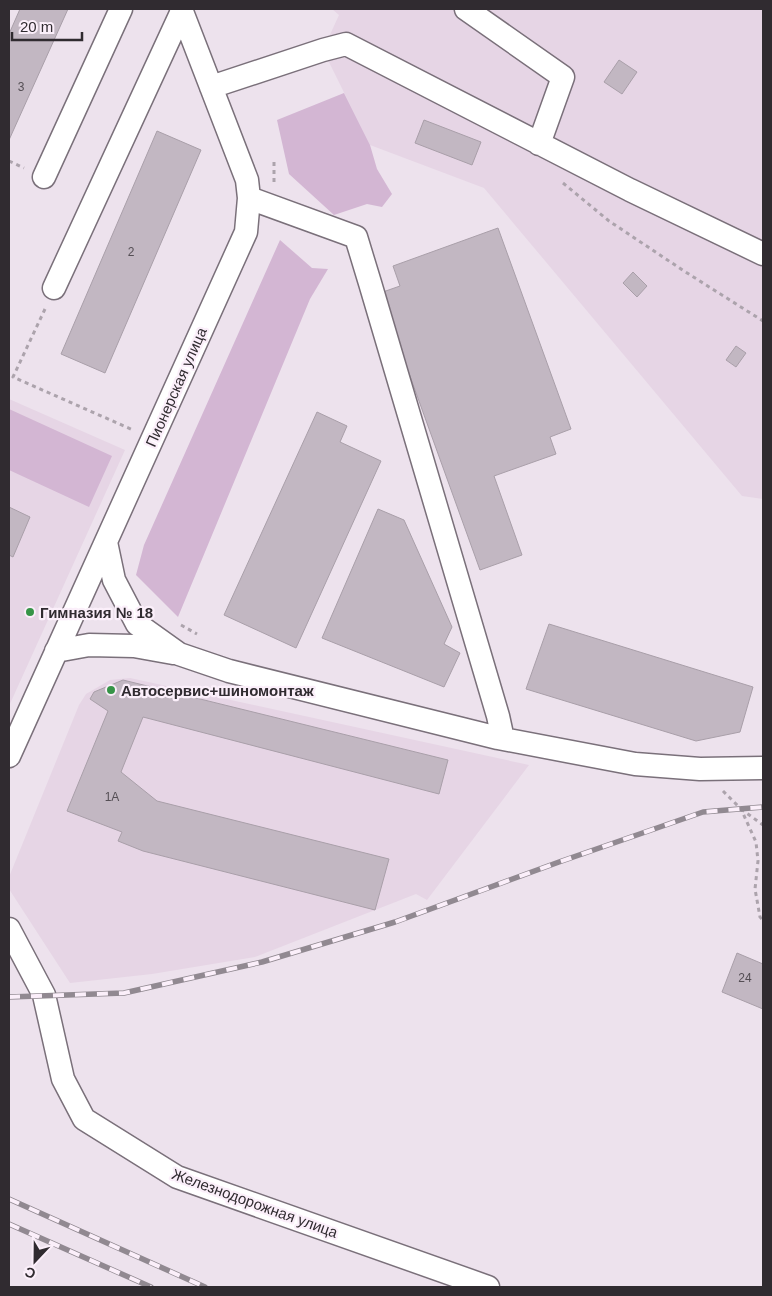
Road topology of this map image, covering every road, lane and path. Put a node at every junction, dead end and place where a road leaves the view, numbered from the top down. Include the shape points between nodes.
1 (121, 9) edge
2 (466, 9) edge
3 (182, 10) edge
4 (212, 88) junction
5 (539, 144) junction
6 (44, 176) dead end
7 (562, 183) dead end
8 (249, 198) junction
9 (763, 254) edge
10 (54, 288) joint
11 (763, 321) edge
12 (133, 431) dead end
13 (106, 542) junction
14 (173, 620) dead end
15 (199, 635) dead end
16 (56, 651) junction
17 (179, 654) junction
18 (503, 739) junction
19 (9, 756) edge
20 (763, 768) edge
21 (700, 769) junction
22 (741, 809) junction
23 (763, 824) edge
24 (763, 920) edge
25 (9, 930) edge
26 (488, 1287) edge

1 - 6 street
2 - 5 street via 563,77
3 - 4 street, Пионерская улица
3 - 10 street
4 - 5 street via 346,44
4 - 8 street, Пионерская улица via 247,180
5 - 9 street
7 - 11 path via 609,221
8 - 13 street, Пионерская улица via 246,232
8 - 18 street via 356,237
10 - 12 path via 13,377
13 - 16 street, Пионерская улица
13 - 17 street via 114,580 137,624
14 - 15 path
16 - 17 street via 89,644 134,646
16 - 19 street, Пионерская улица
17 - 18 street via 229,671
18 - 21 street via 635,764
20 - 21 street
21 - 22 path
22 - 23 path
22 - 24 path via 756,842 755,889
25 - 26 street, Железнодорожная улица via 44,996 63,1079 84,1119 177,1177

